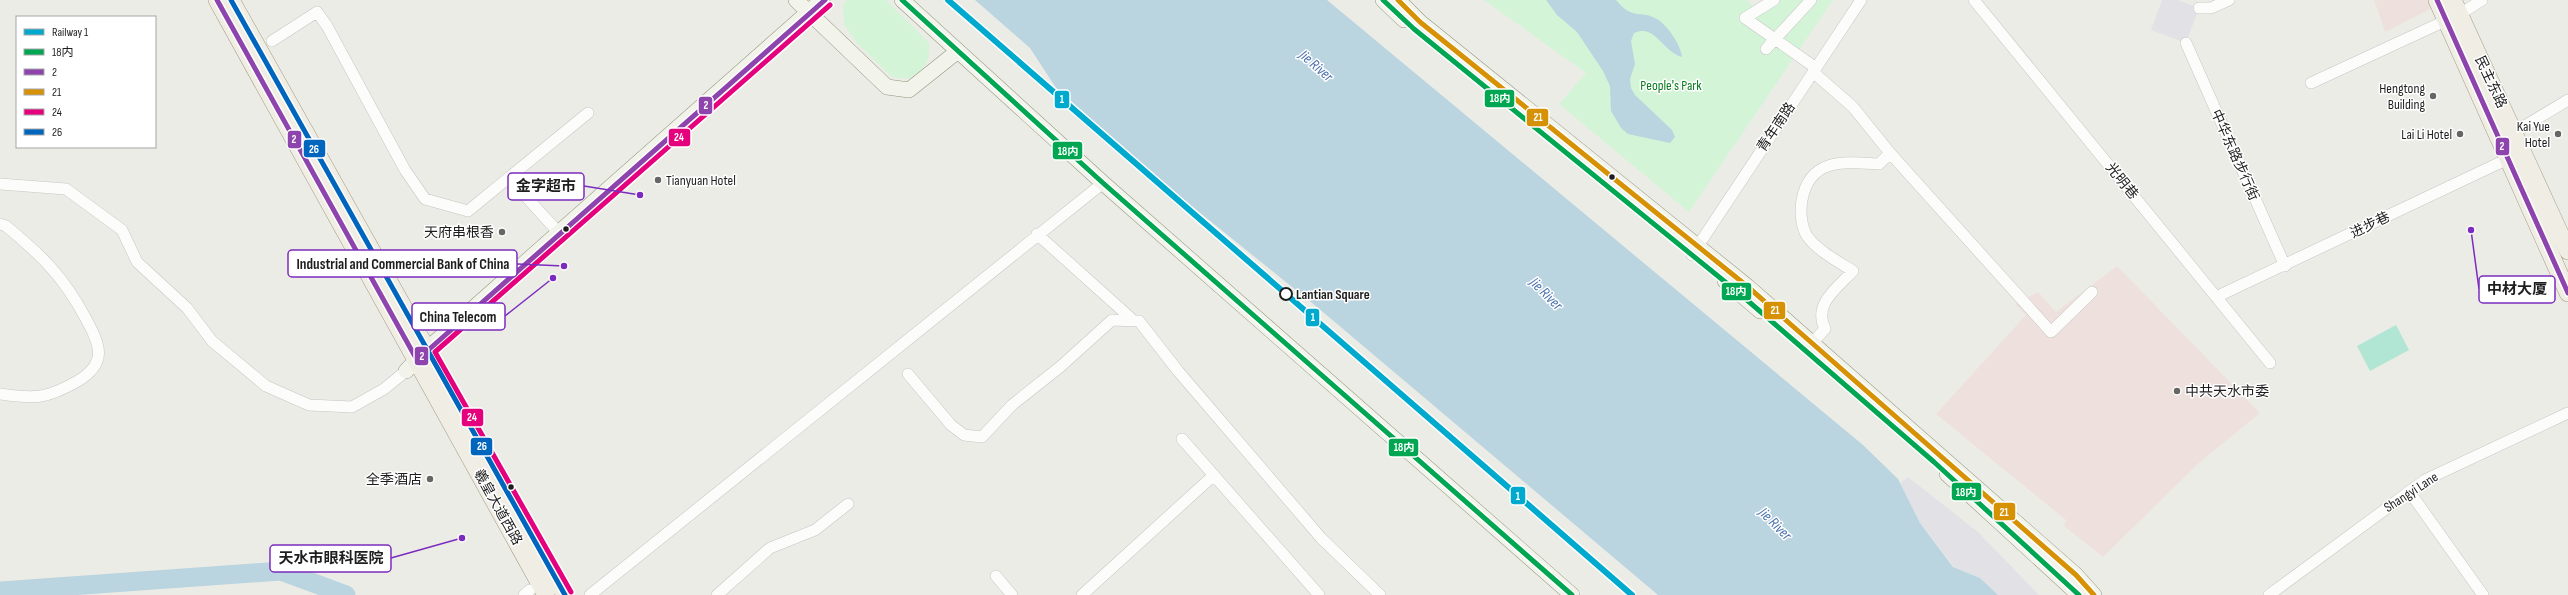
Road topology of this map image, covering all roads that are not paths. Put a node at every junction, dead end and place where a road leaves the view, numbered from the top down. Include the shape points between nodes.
1 (217, 0) edge
2 (231, 0) edge
3 (796, 0) edge
4 (902, 0) edge
5 (1383, 0) edge
6 (1398, 0) edge
7 (1774, 0) edge
8 (1811, 0) edge
9 (1861, 0) edge
10 (1974, 0) edge
11 (2229, 0) edge
12 (2436, 0) edge
13 (2482, 0) edge
14 (818, 5) edge
15 (2199, 8) dead end
16 (2453, 12) edge
17 (1775, 39) junction
18 (272, 41) dead end
19 (2186, 43) dead end
20 (1766, 49) dead end
21 (958, 51) junction
22 (1814, 70) junction
23 (2311, 83) dead end
24 (2568, 100) edge
25 (588, 113) dead end
26 (2507, 136) junction
27 (1890, 153) junction
28 (2516, 155) junction
29 (509, 178) junction
30 (1103, 183) junction
31 (0, 184) edge
32 (0, 224) edge
33 (558, 233) junction
34 (1038, 234) junction
35 (1695, 250) junction
36 (2568, 251) edge
37 (2285, 266) junction
38 (2092, 292) dead end
39 (2568, 293) edge
40 (2216, 297) junction
41 (1134, 321) junction
42 (1812, 343) junction
43 (416, 360) junction
44 (2270, 363) dead end
45 (908, 374) dead end
46 (0, 394) edge
47 (2568, 412) edge
48 (1182, 439) dead end
49 (1214, 475) junction
50 (2409, 491) junction
51 (848, 504) dead end
52 (996, 576) dead end
53 (533, 593) edge
54 (565, 595) edge
55 (590, 595) edge
56 (717, 595) edge
57 (1012, 595) edge
58 (1082, 595) edge
59 (1319, 595) edge
60 (1380, 595) edge
61 (1572, 595) edge
62 (2079, 595) edge
63 (2094, 595) edge
64 (2269, 595) edge
65 (2483, 595) edge

1 - 43 main road, 羲皇大道西路
2 - 43 main road, 羲皇大道西路
3 - 14 main road
4 - 21 main road
5 - 35 main road via 1414,29
6 - 35 main road via 1420,22
7 - 17 street via 1744,18
8 - 17 street
9 - 22 street, 青年南路
10 - 40 street, 光明巷
11 - 15 street via 2211,8
12 - 16 main road, 民主东路
13 - 16 street
14 - 21 main road via 887,87 909,90
14 - 33 main road
16 - 23 street
16 - 26 main road, 民主东路
17 - 20 street
17 - 22 street
18 - 29 street via 317,12 328,26 405,170 425,199 468,211
19 - 37 street, 中华东路步行街
21 - 30 main road
22 - 27 street via 1853,107
22 - 35 street, 青年南路
24 - 26 street
25 - 29 street
26 - 28 main road, 民主东路
27 - 38 street via 2051,332
27 - 42 street via 1880,164 1844,162 1824,167 1810,178 1801,207 1806,235 1815,246 1853,271 1821,306 1820,318 1825,329
28 - 36 main road, 民主东路
28 - 37 street, 进步巷
28 - 39 main road, 民主东路
29 - 33 street
30 - 34 street
30 - 61 main road
31 - 43 street via 66,189 122,230 137,262 187,308 212,341 266,386 309,406 352,407 384,389
32 - 46 street via 40,254 69,288 98,341 99,351 93,370 54,395 28,398
33 - 43 main road
34 - 41 street
34 - 55 street
35 - 42 main road
35 - 62 main road
37 - 40 street, 进步巷
40 - 44 street, 光明巷
41 - 45 street via 1112,320 1060,367 1012,404 982,437 964,435 951,425
41 - 60 street via 1138,321 1321,538
42 - 63 main road via 2076,575
43 - 53 main road, 羲皇大道西路
43 - 54 main road, 羲皇大道西路
47 - 50 street, Shangyi Lane via 2425,480
48 - 49 street
49 - 58 street
49 - 59 street
50 - 64 street, Shangyi Lane
50 - 65 street
51 - 56 street via 815,530 770,548
52 - 57 street

